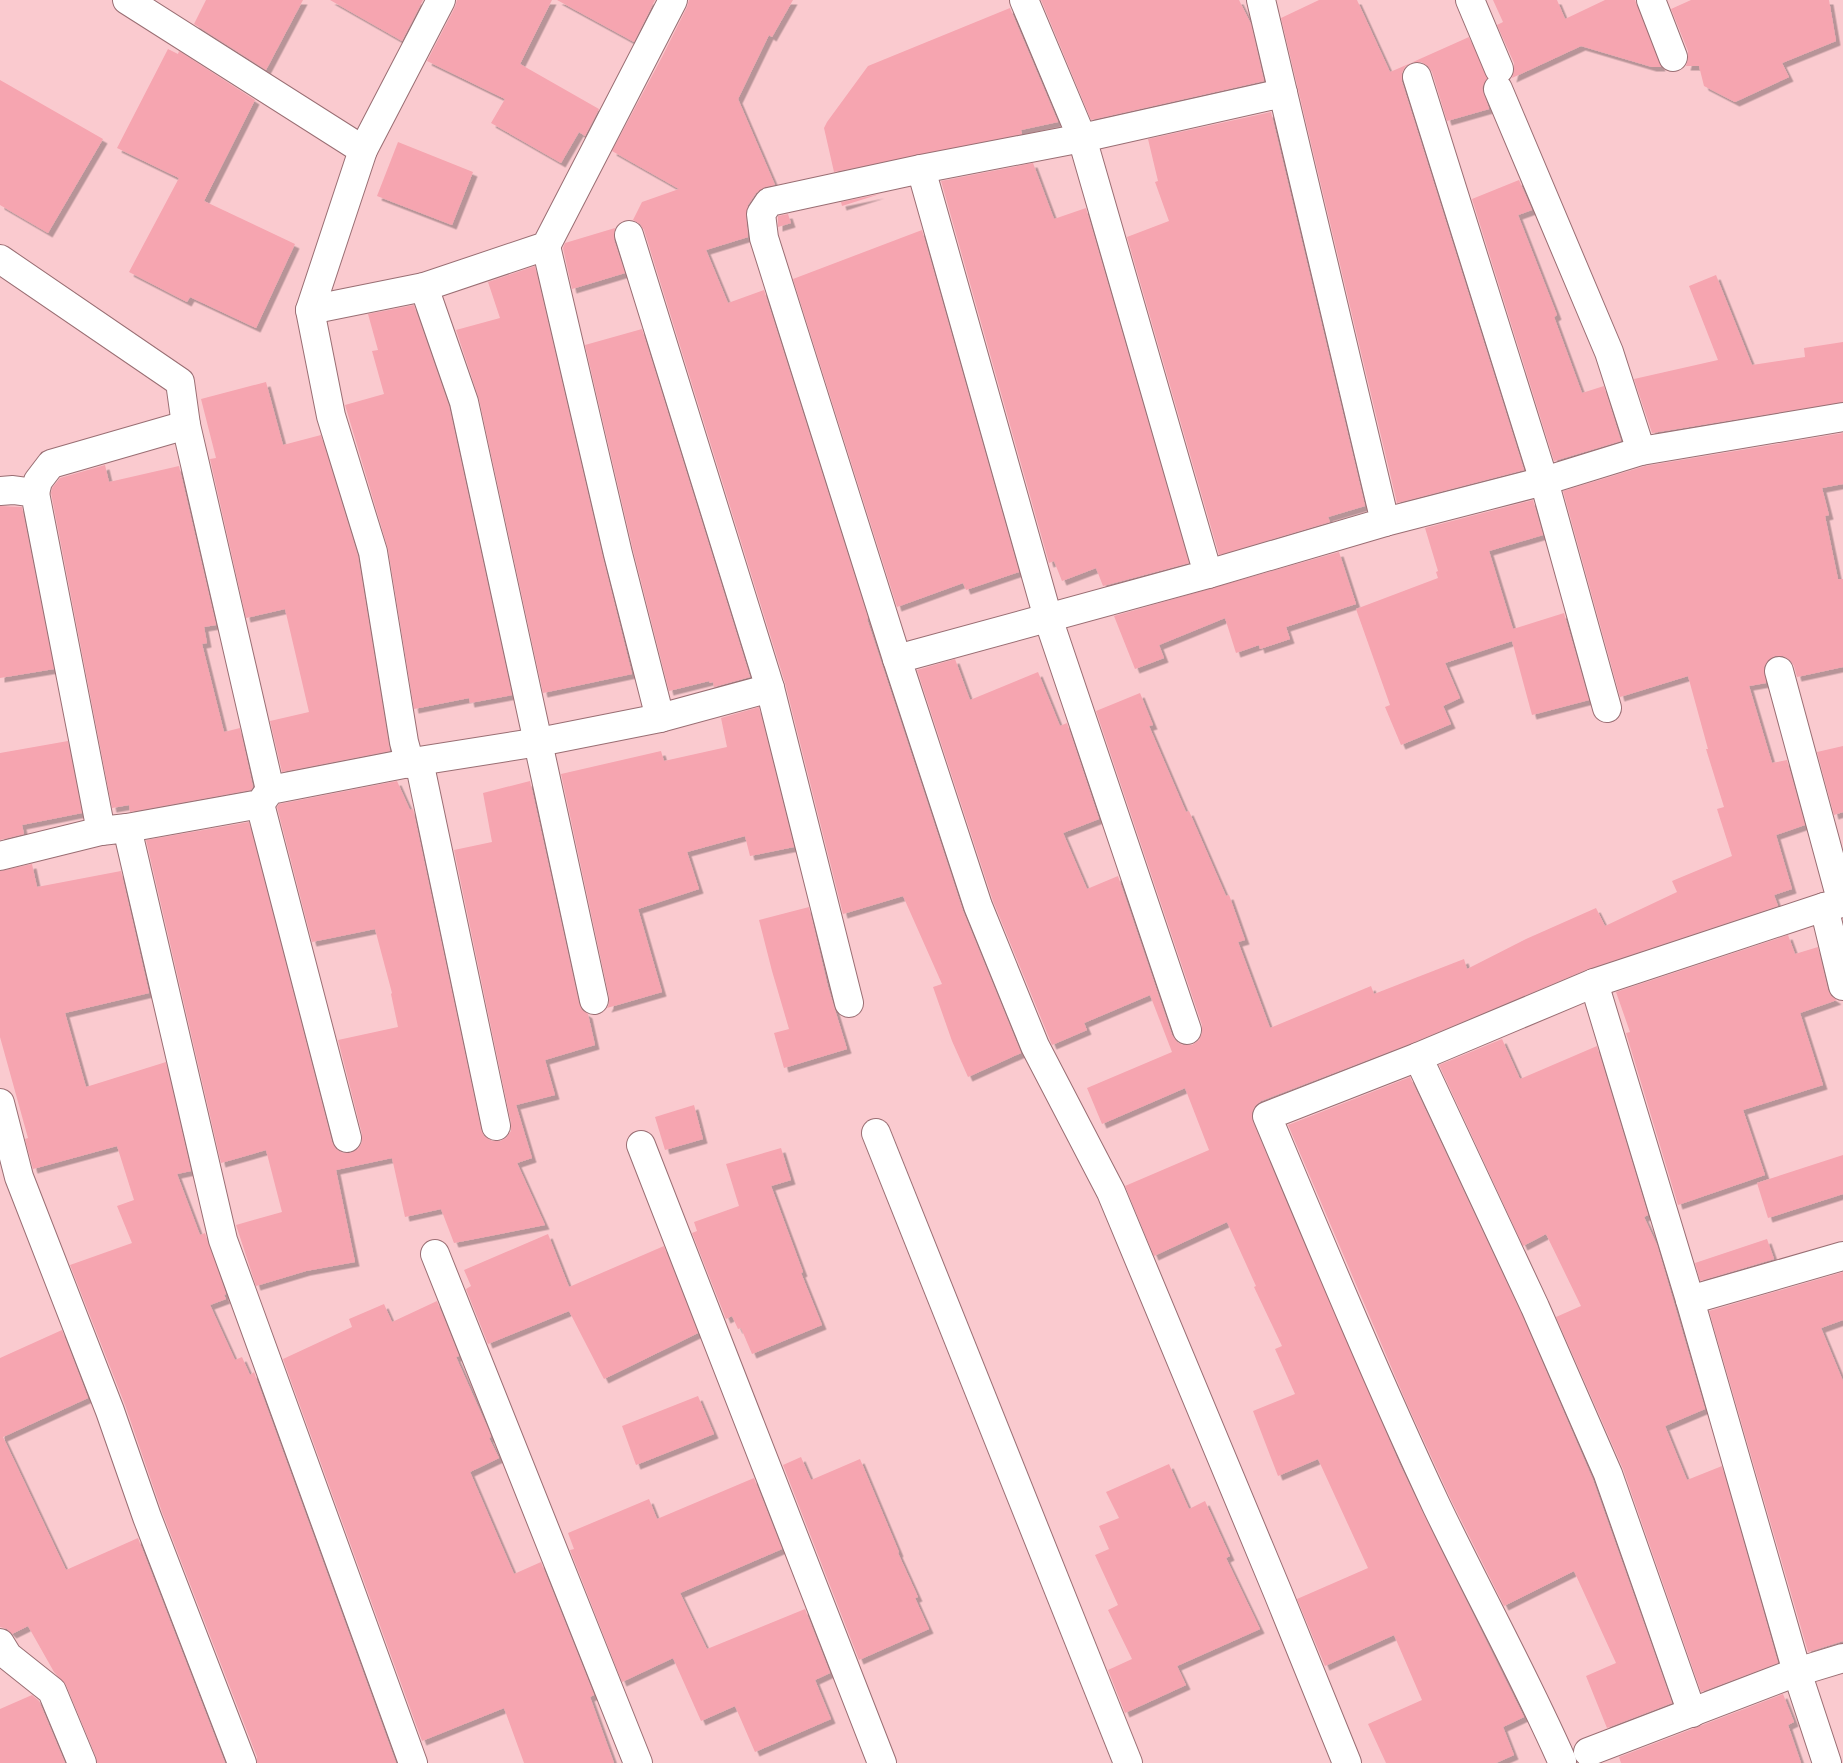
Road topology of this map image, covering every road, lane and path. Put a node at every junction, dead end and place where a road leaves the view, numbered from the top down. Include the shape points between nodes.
1 (128, 0) edge
2 (441, 0) edge
3 (673, 0) edge
4 (1024, 0) edge
5 (1261, 0) edge
6 (1470, 0) edge
7 (1651, 0) edge
8 (163, 10) edge
9 (1674, 58) dead end
10 (1417, 78) dead end
11 (1282, 93) junction
12 (1082, 138) junction
13 (363, 150) junction
14 (921, 170) junction
15 (629, 235) dead end
16 (546, 246) junction
17 (0, 259) edge
18 (424, 287) junction
19 (310, 310) junction
20 (1843, 417) edge
21 (186, 425) junction
22 (1641, 451) junction
23 (1544, 480) junction
24 (0, 491) edge
25 (36, 493) junction
26 (1385, 522) junction
27 (1208, 574) junction
28 (1048, 618) junction
29 (897, 659) junction
30 (1779, 672) dead end
31 (770, 688) junction
32 (1607, 708) dead end
33 (660, 718) junction
34 (539, 742) junction
35 (414, 763) junction
36 (265, 797) junction
37 (114, 830) junction
38 (0, 856) edge
39 (1836, 904) edge
40 (1594, 983) junction
41 (1843, 986) edge
42 (594, 1000) dead end
43 (849, 1003) dead end
44 (1187, 1030) dead end
45 (1418, 1057) junction
46 (0, 1103) edge
47 (496, 1126) dead end
48 (876, 1133) dead end
49 (347, 1138) dead end
50 (641, 1145) dead end
51 (435, 1254) dead end
52 (1843, 1256) edge
53 (1690, 1300) junction
54 (0, 1643) edge
55 (1843, 1658) edge
56 (1797, 1672) junction
57 (1692, 1713) junction
58 (1590, 1758) edge
59 (1559, 1762) edge
60 (82, 1763) edge
61 (242, 1763) edge
62 (413, 1763) edge
63 (638, 1763) edge
64 (882, 1763) edge
65 (1128, 1763) edge
66 (1347, 1763) edge
67 (1827, 1763) edge

1 - 8 street
2 - 13 street
3 - 16 street
4 - 12 street
5 - 11 street
6 - 22 street via 1498,79 1609,352
7 - 9 street
8 - 13 street
10 - 23 street
11 - 12 street
11 - 26 street
12 - 14 street
12 - 27 street
13 - 19 street
14 - 28 street
14 - 29 street via 769,202 761,214 764,238
15 - 31 street
16 - 18 street
16 - 33 street
17 - 21 street via 180,382
18 - 19 street
18 - 34 street via 464,402
19 - 35 street via 331,416 373,552 404,742
20 - 22 street
21 - 25 street via 51,464 38,481
21 - 36 street
22 - 23 street
23 - 26 street
23 - 32 street
24 - 25 street
25 - 37 street
26 - 27 street
27 - 28 street
28 - 29 street
28 - 44 street
29 - 66 street via 978,906 1035,1046 1110,1192
30 - 39 street
31 - 33 street
31 - 43 street
33 - 34 street
34 - 35 street
34 - 42 street
35 - 36 street
35 - 47 street
36 - 37 street
36 - 49 street
37 - 38 street
37 - 62 street via 223,1240
39 - 40 street
39 - 41 street
40 - 45 street
40 - 53 street
45 - 57 street via 1535,1307 1608,1474
45 - 59 street via 1267,1116 1351,1315 1438,1508 1535,1700
46 - 61 street via 19,1177
48 - 65 street
50 - 64 street
51 - 63 street
52 - 53 street
53 - 56 street
54 - 60 street via 8,1656 52,1691
55 - 56 street
56 - 57 street
56 - 67 street
57 - 58 street
58 - 59 street

